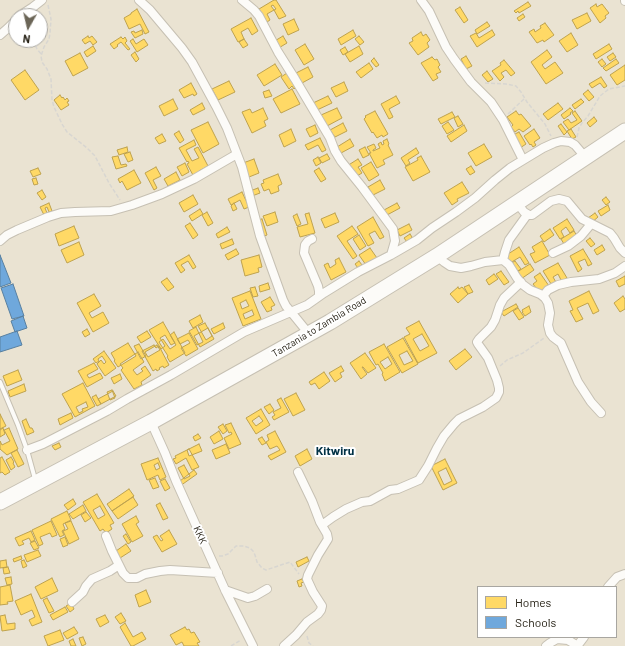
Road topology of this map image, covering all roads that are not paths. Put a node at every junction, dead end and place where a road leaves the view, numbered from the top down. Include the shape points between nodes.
1 (42, 0) edge
2 (139, 0) edge
3 (242, 0) edge
4 (421, 0) edge
5 (33, 8) edge
6 (8, 28) edge
7 (0, 35) edge
8 (625, 131) edge
9 (237, 154) junction
10 (586, 158) junction
11 (523, 160) junction
12 (517, 203) junction
13 (527, 215) junction
14 (591, 224) junction
15 (312, 239) dead end
16 (0, 240) edge
17 (553, 252) dead end
18 (625, 253) edge
19 (392, 255) junction
20 (437, 256) junction
21 (503, 260) junction
22 (625, 266) edge
23 (521, 282) junction
24 (319, 296) junction
25 (543, 296) junction
26 (291, 312) junction
27 (309, 334) junction
28 (0, 382) edge
29 (601, 413) dead end
30 (151, 422) junction
31 (27, 450) junction
32 (298, 472) dead end
33 (36, 483) junction
34 (0, 502) edge
35 (322, 525) junction
36 (106, 536) dead end
37 (119, 565) junction
38 (218, 573) junction
39 (625, 574) edge
40 (609, 586) edge
41 (267, 589) dead end
42 (225, 590) junction
43 (72, 602) dead end
44 (583, 638) edge
45 (253, 646) edge
46 (284, 646) edge
47 (546, 646) edge

1 - 5 street
2 - 9 street via 164,26 192,62 227,128
3 - 19 street via 259,16 341,161 393,229 395,245
4 - 11 street via 446,47 463,72 491,102 503,120
6 - 7 street
8 - 10 highway, Tanzania to Zambia Road
9 - 16 street via 189,182 127,207 111,211 61,213 17,230
9 - 26 street via 260,236 283,300
10 - 11 street via 575,145 567,141 554,143
10 - 12 highway, Tanzania to Zambia Road
11 - 19 street via 494,180 450,218
12 - 13 street
12 - 20 highway, Tanzania to Zambia Road
13 - 14 street via 532,215 551,201 563,200 569,203 582,219
13 - 21 street via 510,240
14 - 17 street via 568,246
14 - 18 street via 608,232
15 - 24 street via 305,245 304,253 318,286
19 - 24 street
20 - 21 street via 450,266 461,268
20 - 27 highway, Tanzania to Zambia Road
21 - 23 street
22 - 25 street via 599,279 558,285
23 - 25 street
23 - 35 street via 504,298 491,327 478,340 498,380 499,392 496,398 454,424 444,436 420,479 346,509
24 - 26 street
25 - 29 street via 549,307 548,328 561,343 578,382
26 - 27 street
26 - 31 street via 244,332 107,411
27 - 30 highway, Tanzania to Zambia Road
28 - 31 lane
30 - 33 highway, Tanzania to Zambia Road
30 - 38 street, KKK
31 - 33 lane
32 - 35 street
33 - 34 highway, Tanzania to Zambia Road
35 - 46 street via 328,539 308,575 308,582 322,610
36 - 37 street
37 - 38 street via 126,576 133,579 153,572 170,570
37 - 43 street via 110,572 92,579
38 - 42 street, KKK
39 - 40 street via 617,577
41 - 42 street via 251,598
42 - 45 street, KKK
44 - 47 street via 576,646 568,640 557,639

